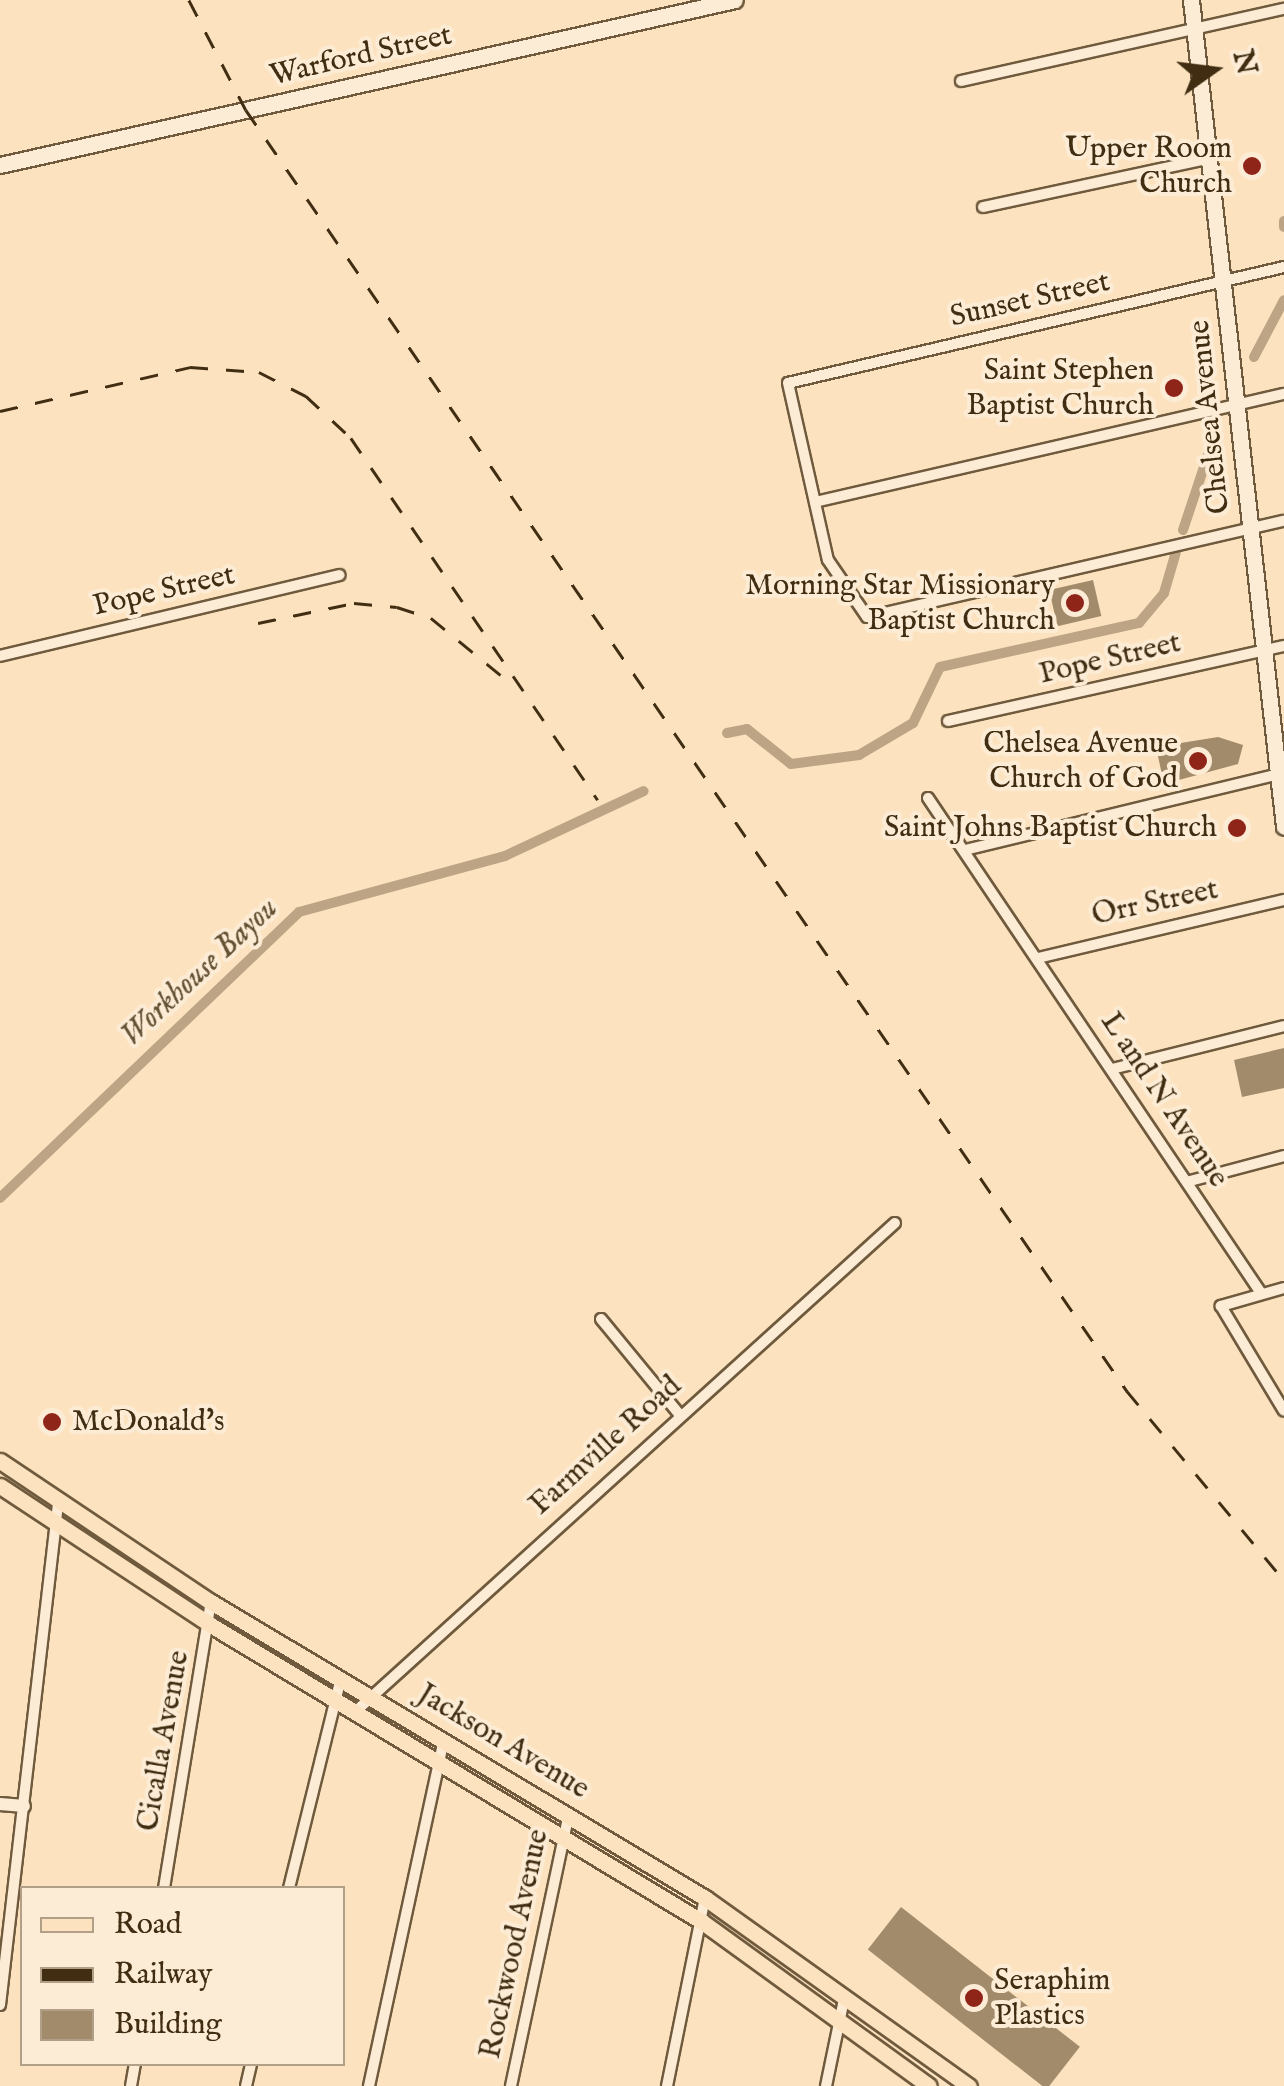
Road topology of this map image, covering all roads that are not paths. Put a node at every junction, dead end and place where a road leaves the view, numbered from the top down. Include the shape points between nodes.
1 (735, 0) edge
2 (1190, 0) edge
3 (1284, 9) edge
4 (1193, 30) junction
5 (960, 81) dead end
6 (1206, 159) junction
7 (0, 165) edge
8 (982, 207) dead end
9 (1284, 267) edge
10 (1224, 281) junction
11 (1284, 394) edge
12 (1237, 403) junction
13 (815, 502) junction
14 (1284, 521) edge
15 (1250, 528) junction
16 (339, 575) dead end
17 (1284, 646) edge
18 (1262, 650) junction
19 (0, 656) edge
20 (948, 722) dead end
21 (1279, 774) edge
22 (928, 798) dead end
23 (1284, 827) edge
24 (965, 850) junction
25 (1284, 900) edge
26 (1038, 958) junction
27 (1284, 1026) edge
28 (1112, 1069) junction
29 (1284, 1156) edge
30 (1190, 1181) junction
31 (895, 1223) dead end
32 (1284, 1288) edge
33 (1261, 1293) junction
34 (601, 1319) dead end
35 (1284, 1412) edge
36 (679, 1414) junction
37 (0, 1461) edge
38 (0, 1486) edge
39 (58, 1504) junction
40 (55, 1528) junction
41 (212, 1602) junction
42 (208, 1624) junction
43 (341, 1678) junction
44 (367, 1693) junction
45 (330, 1696) junction
46 (356, 1711) junction
47 (444, 1740) junction
48 (439, 1761) junction
49 (0, 1804) edge
50 (24, 1806) junction
51 (569, 1812) junction
52 (564, 1834) junction
53 (164, 1886) edge
54 (289, 1886) edge
55 (706, 1898) junction
56 (701, 1921) junction
57 (844, 1999) junction
58 (0, 2006) edge
59 (839, 2022) junction
60 (369, 2086) edge
61 (511, 2086) edge
62 (667, 2086) edge
63 (826, 2086) edge
64 (929, 2086) edge
65 (969, 2086) edge

1 - 7 main road, Warford Street
2 - 4 main road, Chelsea Avenue
3 - 4 street
4 - 5 street
4 - 6 main road, Chelsea Avenue
6 - 8 street
6 - 10 main road, Chelsea Avenue
9 - 10 street, Sunset Street
10 - 12 main road, Chelsea Avenue
10 - 13 street, Sunset Street via 788,383
11 - 12 street
12 - 13 street
12 - 15 main road, Chelsea Avenue
13 - 15 street via 828,560 867,617
14 - 15 street
15 - 18 main road, Chelsea Avenue
16 - 19 street, Pope Street
17 - 18 street, Pope Street
18 - 20 street, Pope Street
18 - 21 main road, Chelsea Avenue
21 - 23 main road, Chelsea Avenue
21 - 24 street
22 - 24 street, L and N Avenue
24 - 26 street, L and N Avenue
25 - 26 street, Orr Street
26 - 28 street, L and N Avenue
27 - 28 street
28 - 30 street, L and N Avenue
29 - 30 street
30 - 33 street, L and N Avenue
31 - 36 street, Farmville Road
32 - 33 street
33 - 35 street via 1221,1306 1223,1322
34 - 36 street
36 - 44 street, Farmville Road
37 - 39 main road, Jackson Avenue
38 - 40 main road, Jackson Avenue
39 - 40 street
39 - 41 main road, Jackson Avenue
40 - 42 main road, Jackson Avenue
40 - 50 street
41 - 42 street, Cicalla Avenue
41 - 43 main road, Jackson Avenue
42 - 45 main road, Jackson Avenue
42 - 53 street, Cicalla Avenue
43 - 44 main road, Jackson Avenue
43 - 45 street
44 - 46 street, Farmville Road
44 - 47 main road, Jackson Avenue
45 - 46 main road, Jackson Avenue
45 - 54 street
46 - 48 main road, Jackson Avenue
47 - 48 street
47 - 51 main road, Jackson Avenue
48 - 52 main road, Jackson Avenue
48 - 60 street
49 - 50 street
50 - 58 street
51 - 52 street, Rockwood Avenue
51 - 55 main road, Jackson Avenue
52 - 56 main road, Jackson Avenue
52 - 61 street, Rockwood Avenue
55 - 56 street
55 - 57 main road, Jackson Avenue
56 - 59 main road, Jackson Avenue
56 - 62 street
57 - 59 street
57 - 65 main road, Jackson Avenue
59 - 63 street
59 - 64 main road, Jackson Avenue

